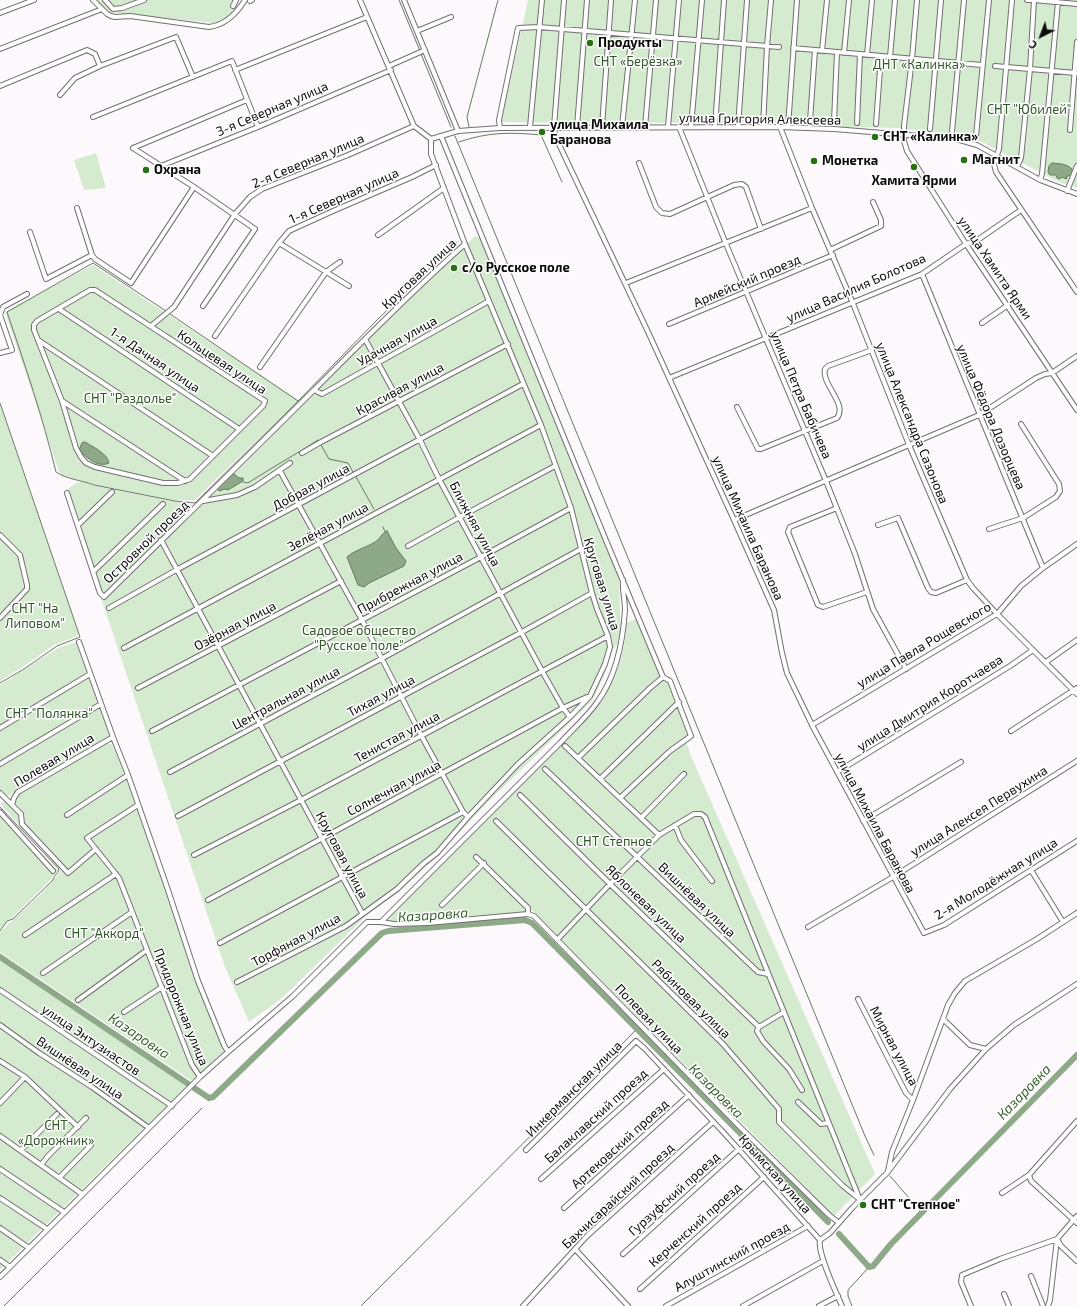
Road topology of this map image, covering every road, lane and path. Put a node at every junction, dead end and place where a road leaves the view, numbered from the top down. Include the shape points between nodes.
1 (34, 0) edge
2 (93, 0) edge
3 (105, 0) edge
4 (144, 0) edge
5 (236, 0) edge
6 (249, 0) edge
7 (360, 0) edge
8 (404, 0) edge
9 (542, 0) edge
10 (564, 0) edge
11 (587, 0) edge
12 (611, 0) edge
13 (635, 0) edge
14 (656, 0) edge
15 (679, 0) edge
16 (702, 0) edge
17 (724, 0) edge
18 (747, 0) edge
19 (771, 0) edge
20 (797, 0) edge
21 (827, 0) edge
22 (849, 0) edge
23 (872, 0) edge
24 (895, 0) edge
25 (917, 0) edge
26 (941, 0) edge
27 (964, 0) edge
28 (989, 0) edge
29 (1012, 0) edge
30 (1027, 0) edge
31 (1034, 0) edge
32 (1058, 2) junction
33 (1077, 4) edge
34 (233, 6) dead end
35 (102, 9) junction
36 (0, 13) edge
37 (367, 17) junction
38 (450, 17) dead end
39 (539, 28) junction
40 (562, 29) junction
41 (417, 31) junction
42 (585, 31) junction
43 (608, 33) junction
44 (632, 36) junction
45 (653, 37) junction
46 (676, 39) junction
47 (699, 41) junction
48 (721, 42) junction
49 (1077, 42) edge
50 (744, 44) junction
51 (767, 46) junction
52 (779, 47) dead end
53 (793, 48) junction
54 (0, 49) edge
55 (426, 50) junction
56 (815, 50) junction
57 (822, 51) junction
58 (837, 52) junction
59 (844, 53) junction
60 (860, 54) junction
61 (867, 55) junction
62 (881, 56) junction
63 (890, 57) junction
64 (912, 59) junction
65 (936, 61) junction
66 (958, 63) junction
67 (982, 65) junction
68 (100, 66) junction
69 (995, 66) dead end
70 (1006, 67) junction
71 (390, 68) junction
72 (1030, 69) junction
73 (235, 70) junction
74 (1052, 70) junction
75 (1076, 73) edge
76 (193, 77) junction
77 (0, 86) edge
78 (60, 95) dead end
79 (247, 100) junction
80 (93, 117) dead end
81 (810, 121) dead end
82 (834, 122) dead end
83 (857, 123) dead end
84 (876, 124) dead end
85 (414, 126) junction
86 (258, 127) junction
87 (554, 127) junction
88 (577, 127) junction
89 (602, 127) junction
90 (622, 127) junction
91 (645, 127) junction
92 (668, 127) junction
93 (679, 127) junction
94 (691, 127) junction
95 (715, 127) junction
96 (738, 127) junction
97 (763, 127) junction
98 (780, 127) junction
99 (788, 127) junction
100 (500, 128) junction
101 (530, 128) junction
102 (930, 129) dead end
103 (1070, 130) dead end
104 (458, 131) junction
105 (952, 132) dead end
106 (904, 134) junction
107 (441, 136) junction
108 (976, 136) dead end
109 (431, 139) junction
110 (997, 156) junction
111 (639, 163) dead end
112 (436, 165) junction
113 (161, 166) junction
114 (1077, 166) edge
115 (1017, 167) junction
116 (1040, 180) junction
117 (194, 187) junction
118 (444, 188) junction
119 (1067, 191) junction
120 (1077, 194) edge
121 (707, 196) junction
122 (873, 202) dead end
123 (77, 208) dead end
124 (812, 208) junction
125 (1021, 210) junction
126 (235, 214) junction
127 (761, 229) junction
128 (30, 232) dead end
129 (378, 235) dead end
130 (279, 243) junction
131 (465, 244) junction
132 (726, 244) junction
133 (966, 244) junction
134 (830, 250) junction
135 (92, 255) junction
136 (833, 255) junction
137 (340, 262) dead end
138 (326, 272) junction
139 (922, 274) junction
140 (626, 283) junction
141 (349, 286) dead end
142 (747, 292) junction
143 (1077, 292) edge
144 (27, 294) dead end
145 (489, 301) junction
146 (852, 301) junction
147 (1008, 305) junction
148 (203, 306) dead end
149 (59, 309) junction
150 (0, 315) edge
151 (982, 323) dead end
152 (669, 324) dead end
153 (152, 326) junction
154 (216, 336) dead end
155 (766, 338) junction
156 (365, 339) junction
157 (38, 340) junction
158 (508, 344) junction
159 (872, 350) junction
160 (0, 353) edge
161 (1077, 356) edge
162 (378, 364) junction
163 (260, 367) dead end
164 (1052, 373) junction
165 (669, 378) junction
166 (523, 384) junction
167 (314, 390) junction
168 (62, 401) junction
169 (398, 402) junction
170 (737, 407) dead end
171 (1077, 410) edge
172 (979, 415) junction
173 (1022, 424) dead end
174 (541, 425) junction
175 (239, 429) junction
176 (805, 431) junction
177 (420, 440) junction
178 (909, 445) junction
179 (302, 453) dead end
180 (213, 456) junction
181 (290, 463) dead end
182 (555, 466) junction
183 (280, 471) junction
184 (439, 478) junction
185 (826, 481) junction
186 (185, 482) junction
187 (112, 492) dead end
188 (67, 493) dead end
189 (202, 501) junction
190 (163, 504) dead end
191 (298, 504) junction
192 (571, 508) junction
193 (837, 508) junction
194 (460, 517) junction
195 (1023, 518) junction
196 (734, 520) junction
197 (78, 525) junction
198 (878, 525) dead end
199 (989, 529) dead end
200 (0, 535) edge
201 (161, 540) junction
202 (320, 543) junction
203 (1077, 544) edge
204 (408, 546) dead end
205 (581, 550) junction
206 (481, 557) junction
207 (1043, 568) junction
208 (178, 569) junction
209 (93, 572) junction
210 (623, 580) junction
211 (967, 580) junction
212 (341, 581) junction
213 (867, 592) junction
214 (501, 593) junction
215 (592, 593) junction
216 (108, 608) dead end
217 (198, 609) junction
218 (997, 614) junction
219 (0, 618) edge
220 (362, 620) junction
221 (522, 632) junction
222 (608, 636) junction
223 (1077, 640) edge
224 (79, 642) dead end
225 (219, 646) junction
226 (124, 648) dead end
227 (1033, 650) junction
228 (381, 659) junction
229 (1046, 662) junction
230 (906, 669) junction
231 (542, 670) junction
232 (90, 674) junction
233 (664, 677) junction
234 (239, 685) junction
235 (138, 688) dead end
236 (1075, 689) edge
237 (1077, 694) edge
238 (590, 696) junction
239 (401, 697) junction
240 (679, 702) junction
241 (101, 704) junction
242 (563, 708) junction
243 (570, 717) junction
244 (260, 724) junction
245 (812, 725) junction
246 (0, 728) edge
247 (152, 731) dead end
248 (1011, 731) dead end
249 (421, 735) junction
250 (112, 737) junction
251 (565, 746) dead end
252 (578, 758) junction
253 (1077, 761) edge
254 (281, 762) junction
255 (961, 762) dead end
256 (0, 764) edge
257 (545, 769) dead end
258 (170, 772) dead end
259 (836, 772) junction
260 (443, 773) junction
261 (684, 774) dead end
262 (128, 775) junction
263 (600, 779) junction
264 (0, 793) edge
265 (520, 795) dead end
266 (620, 798) junction
267 (301, 800) junction
268 (12, 805) junction
269 (138, 805) junction
270 (463, 812) junction
271 (1, 814) edge
272 (67, 815) dead end
273 (178, 816) dead end
274 (468, 817) junction
275 (641, 818) junction
276 (496, 821) dead end
277 (863, 821) junction
278 (675, 825) junction
279 (660, 835) junction
280 (321, 838) junction
281 (1077, 841) edge
282 (96, 849) junction
283 (194, 854) dead end
284 (476, 857) dead end
285 (637, 857) junction
286 (484, 864) junction
287 (1031, 870) junction
288 (53, 871) dead end
289 (116, 874) junction
290 (343, 876) junction
291 (893, 877) junction
292 (712, 881) dead end
293 (610, 884) junction
294 (208, 900) dead end
295 (442, 905) dead end
296 (585, 909) junction
297 (132, 912) junction
298 (362, 913) junction
299 (1077, 913) edge
300 (528, 914) junction
301 (381, 922) junction
302 (1063, 922) junction
303 (808, 927) dead end
304 (924, 933) joint
305 (25, 935) dead end
306 (557, 940) junction
307 (220, 943) dead end
308 (147, 950) junction
309 (43, 973) dead end
310 (768, 974) junction
311 (237, 982) dead end
312 (1077, 985) edge
313 (162, 987) junction
314 (0, 990) edge
315 (858, 999) dead end
316 (78, 1000) dead end
317 (124, 1012) dead end
318 (784, 1012) junction
319 (943, 1018) junction
320 (0, 1026) edge
321 (758, 1027) junction
322 (636, 1041) joint
323 (986, 1049) junction
324 (228, 1052) junction
325 (0, 1061) edge
326 (4, 1064) junction
327 (0, 1068) edge
328 (664, 1069) junction
329 (25, 1077) junction
330 (200, 1078) junction
331 (802, 1090) dead end
332 (689, 1095) junction
333 (913, 1100) junction
334 (798, 1102) dead end
335 (0, 1103) edge
336 (172, 1106) junction
337 (58, 1114) dead end
338 (86, 1118) dead end
339 (1077, 1121) edge
340 (713, 1122) junction
341 (828, 1123) junction
342 (78, 1127) junction
343 (149, 1128) junction
344 (0, 1136) edge
345 (91, 1144) dead end
346 (739, 1149) junction
347 (20, 1150) junction
348 (526, 1150) dead end
349 (41, 1164) junction
350 (0, 1169) edge
351 (887, 1173) junction
352 (1029, 1174) junction
353 (60, 1177) junction
354 (764, 1177) junction
355 (541, 1179) dead end
356 (1002, 1193) dead end
357 (82, 1194) junction
358 (0, 1198) edge
359 (860, 1200) junction
360 (564, 1208) dead end
361 (64, 1212) junction
362 (1077, 1216) edge
363 (1075, 1221) edge
364 (838, 1222) junction
365 (808, 1226) junction
366 (0, 1228) edge
367 (47, 1230) junction
368 (1058, 1239) junction
369 (820, 1240) junction
370 (29, 1248) junction
371 (575, 1249) junction
372 (622, 1254) dead end
373 (0, 1260) edge
374 (823, 1261) junction
375 (1077, 1261) edge
376 (10, 1267) junction
377 (1031, 1276) dead end
378 (0, 1277) edge
379 (640, 1289) dead end
380 (1004, 1294) dead end
381 (838, 1296) junction
382 (523, 1306) edge
383 (628, 1306) edge
384 (666, 1306) edge
385 (743, 1306) edge
386 (819, 1306) edge
387 (842, 1306) edge
388 (970, 1306) edge
389 (1009, 1306) edge
390 (1043, 1306) edge
391 (1048, 1306) edge

1 - 36 street
2 - 35 street
3 - 4 street via 113,9
5 - 34 street
6 - 35 street via 230,18 216,26 130,16 115,17
7 - 37 street
8 - 41 street
9 - 39 street
10 - 40 street
11 - 42 street
12 - 43 street
13 - 44 street
14 - 45 street
15 - 46 street
16 - 47 street
17 - 48 street
18 - 50 street
19 - 51 street
20 - 53 street
21 - 57 street
22 - 59 street
23 - 61 street
24 - 63 street
25 - 64 street, улица Хамита Ярми
26 - 65 street
27 - 66 street
28 - 67 street
29 - 70 street
30 - 31 street
31 - 32 street
31 - 72 street
32 - 33 street
32 - 74 street
35 - 54 street
37 - 71 street
37 - 73 street
38 - 41 street
39 - 40 street
39 - 100 street via 518,28 499,120
39 - 101 street
40 - 42 street
40 - 87 street
41 - 55 street
42 - 43 street
42 - 88 street
43 - 44 street
43 - 89 street
44 - 45 street
44 - 90 street
45 - 46 street
45 - 91 street
46 - 47 street
46 - 92 street
47 - 48 street
47 - 94 street
48 - 50 street
48 - 95 street
49 - 75 street
50 - 51 street
50 - 96 street
51 - 52 street
51 - 97 street
53 - 56 street
53 - 99 street
55 - 71 street, 3-я Северная улица
55 - 104 street
56 - 57 street
56 - 81 street
57 - 58 street
58 - 59 street
58 - 82 street
59 - 60 street
60 - 61 street
60 - 83 street
61 - 62 street
62 - 63 street
62 - 84 street
63 - 64 street
64 - 65 street
64 - 106 street, улица Хамита Ярми
65 - 66 street
65 - 102 street
66 - 67 street
66 - 105 street
67 - 108 street
68 - 76 street via 176,37
68 - 77 street via 95,54 88,50
68 - 78 street via 75,78
69 - 70 street
70 - 72 street
70 - 110 street
71 - 85 street
71 - 86 street, 3-я Северная улица
72 - 74 street
72 - 115 street via 1021,158
73 - 76 street via 232,61
73 - 79 street
74 - 75 street
74 - 116 street
75 - 103 street
76 - 80 street
79 - 86 street
79 - 113 street via 133,148
85 - 109 street
85 - 126 street, 2-я Северная улица via 262,189
86 - 113 street, 3-я Северная улица
87 - 88 street, улица Григория Алексеева
87 - 101 street, улица Григория Алексеева
87 - 140 street, улица Михаила Баранова via 556,138
88 - 89 street, улица Григория Алексеева
89 - 90 street, улица Григория Алексеева
90 - 91 street, улица Григория Алексеева
91 - 92 street, улица Григория Алексеева
92 - 93 street, улица Григория Алексеева
93 - 94 street, улица Григория Алексеева
93 - 121 street, улица Петра Бабичева
94 - 95 street, улица Григория Алексеева
95 - 96 street, улица Григория Алексеева
96 - 97 street, улица Григория Алексеева
97 - 98 street, улица Григория Алексеева
98 - 99 street, улица Григория Алексеева
98 - 124 street, улица Александра Сазонова
99 - 106 street, улица Григория Алексеева
100 - 101 street, улица Григория Алексеева
100 - 104 street, улица Григория Алексеева
104 - 107 street, улица Григория Алексеева
106 - 110 street, улица Григория Алексеева via 956,139 972,143
106 - 133 street, улица Хамита Ярми via 910,158
107 - 109 street, улица Григория Алексеева
107 - 210 street
109 - 112 street via 431,154
110 - 115 street, улица Григория Алексеева
110 - 125 street via 994,164 996,172
111 - 121 street via 660,212 670,214
112 - 118 street
112 - 130 street, 1-я Северная улица via 289,231
113 - 117 street
114 - 119 street
115 - 116 street, улица Григория Алексеева
116 - 119 street, улица Григория Алексеева
117 - 126 street
117 - 135 street via 131,283
118 - 129 street
118 - 131 street
119 - 120 street, улица Григория Алексеева
121 - 127 street via 734,185 744,185
121 - 132 street, улица Петра Бабичева
122 - 134 street via 881,226
123 - 135 street
124 - 127 street
124 - 134 street, улица Александра Сазонова
125 - 133 street, улица Василия Болотова via 976,241
125 - 143 street
126 - 148 street via 255,230
126 - 153 street, 2-я Северная улица via 174,307
127 - 132 street
128 - 135 street via 46,279
130 - 138 street
130 - 154 street, 1-я Северная улица
131 - 145 street, Круговая улица
131 - 156 street, Круговая улица
132 - 140 street
132 - 142 street, улица Петра Бабичева
133 - 139 street, улица Василия Болотова
133 - 147 street, улица Хамита Ярми
134 - 136 street, улица Александра Сазонова
136 - 142 street, Армейский проезд
136 - 146 street, улица Александра Сазонова
137 - 138 street
138 - 141 street
138 - 163 street
139 - 146 street, улица Василия Болотова
139 - 172 street, улица Фёдора Дозорцева
140 - 165 street, улица Михаила Баранова
142 - 152 street, Армейский проезд
142 - 155 street, улица Петра Бабичева
144 - 150 street via 3,307
145 - 158 street, Круговая улица
145 - 162 street, Удачная улица
146 - 155 street, улица Василия Болотова
146 - 159 street, улица Александра Сазонова
147 - 151 street
147 - 164 street, улица Хамита Ярми
149 - 153 street, Кольцевая улица via 81,294 95,290
149 - 157 street, Кольцевая улица via 34,325
149 - 175 street, 1-я Дачная улица
150 - 160 street via 12,350
153 - 175 street, Кольцевая улица via 265,401
155 - 165 street, улица Василия Болотова
155 - 176 street, улица Петра Бабичева
156 - 162 street, Ближняя улица
156 - 167 street, Круговая улица
157 - 168 street, Кольцевая улица
157 - 180 street
158 - 166 street, Круговая улица
158 - 169 street, Красивая улица
159 - 176 street via 826,367 825,376 840,408 840,414 837,418
159 - 178 street, улица Александра Сазонова
161 - 164 street
162 - 167 street, Удачная улица via 322,394
162 - 169 street, Ближняя улица
164 - 171 street, улица Хамита Ярми
164 - 172 street via 1036,378
165 - 196 street, улица Михаила Баранова
166 - 174 street, Круговая улица
166 - 177 street, Добрая улица
167 - 189 street, Круговая улица
168 - 186 street
168 - 186 street, Кольцевая улица via 76,448 86,463 155,482
169 - 177 street, Ближняя улица
169 - 179 street, Красивая улица
170 - 176 street via 758,449
172 - 178 street
172 - 195 street, улица Фёдора Дозорцева
173 - 195 street via 1059,484 1060,491 1056,497
174 - 182 street, Круговая улица
174 - 184 street, Зелёная улица
175 - 180 street, Кольцевая улица
176 - 185 street, улица Петра Бабичева
177 - 184 street, Ближняя улица
177 - 191 street, Добрая улица
178 - 185 street
178 - 211 street, улица Александра Сазонова
180 - 186 street, Кольцевая улица
181 - 183 street
182 - 192 street, Круговая улица
182 - 194 street
183 - 189 street via 256,487 236,495
183 - 191 street
184 - 194 street, Ближняя улица
184 - 202 street, Зелёная улица
185 - 193 street, улица Петра Бабичева
185 - 196 street
187 - 197 street
188 - 197 street
189 - 201 street, Островной проезд
190 - 209 street
191 - 202 street
191 - 208 street, Добрая улица
192 - 205 street, Круговая улица
192 - 206 street, Прибрежная улица
193 - 213 street, улица Петра Бабичева
193 - 213 street via 790,527 788,532 818,605 823,607
194 - 204 street
194 - 206 street, Ближняя улица
195 - 199 street
195 - 207 street, улица Фёдора Дозорцева
196 - 245 street, улица Михаила Баранова via 774,610 787,673
197 - 209 street
198 - 211 street via 898,518 931,592 936,593
200 - 219 street via 20,555 27,585
201 - 208 street, Круговая улица
201 - 209 street, Островной проезд via 104,597 100,593
202 - 212 street
202 - 217 street, Зелёная улица
203 - 207 street, улица Павла Рощевского
205 - 214 street, Центральная улица
205 - 215 street, Круговая улица
206 - 214 street, Ближняя улица
206 - 220 street, Прибрежная улица
207 - 218 street, улица Павла Рощевского via 1021,586
208 - 216 street, Добрая улица
208 - 217 street, Круговая улица
210 - 233 street
210 - 301 street via 623,636 615,666 598,702
211 - 218 street, улица Александра Сазонова
212 - 220 street
212 - 225 street, Озёрная улица
213 - 230 street, улица Петра Бабичева via 873,609
214 - 221 street, Ближняя улица
214 - 228 street, Центральная улица
215 - 221 street, Тихая улица
215 - 222 street, Круговая улица
217 - 225 street, Круговая улица
217 - 226 street, Зелёная улица
218 - 227 street, улица Александра Сазонова
218 - 230 street, улица Павла Рощевского
220 - 228 street
220 - 234 street, Прибрежная улица
221 - 231 street, Ближняя улица
221 - 239 street, Тихая улица
222 - 231 street, Тенистая улица
222 - 238 street, Круговая улица via 610,647 605,664
223 - 229 street
224 - 232 street
225 - 234 street, Круговая улица
225 - 235 street, Озёрная улица
227 - 229 street, улица Александра Сазонова
227 - 259 street, улица Дмитрия Коротчаева
228 - 239 street
228 - 244 street, Центральная улица
229 - 236 street, улица Александра Сазонова
230 - 245 street, улица Павла Рощевского
231 - 242 street, Ближняя улица
231 - 249 street, Тенистая улица
232 - 241 street
232 - 246 street
233 - 240 street via 670,681
233 - 252 street
234 - 244 street, Круговая улица
234 - 247 street, Прибрежная улица
236 - 237 street, улица Александра Сазонова
236 - 248 street
238 - 242 street, Солнечная улица
238 - 243 street, Круговая улица
239 - 249 street
239 - 254 street, Тихая улица
240 - 263 street
240 - 266 street via 691,736 670,751
241 - 250 street
241 - 256 street
242 - 243 street, Ближняя улица
242 - 260 street, Солнечная улица
243 - 274 street, Круговая улица via 518,764
244 - 254 street, Круговая улица
244 - 258 street, Центральная улица
245 - 259 street, улица Михаила Баранова
249 - 260 street
249 - 267 street, Тенистая улица
250 - 262 street
250 - 268 street, Полевая улица via 18,792
251 - 252 street
252 - 263 street
253 - 291 street, улица Алексея Первухина
254 - 267 street, Круговая улица
254 - 273 street, Тихая улица
255 - 277 street
257 - 285 street, Вишнёвая улица
259 - 277 street, улица Михаила Баранова
260 - 270 street
260 - 280 street, Солнечная улица
261 - 275 street
262 - 269 street
262 - 272 street
263 - 266 street
264 - 268 street
265 - 293 street, Яблоневая улица
266 - 275 street
267 - 280 street, Круговая улица
267 - 283 street, Тенистая улица
268 - 282 street via 21,814 22,824 68,873
269 - 282 street, Придорожная улица via 87,838
269 - 324 street via 198,981
270 - 274 street
270 - 290 street
271 - 288 street
274 - 298 street, Круговая улица via 437,853 397,888
275 - 279 street
276 - 296 street, Рябиновая улица
277 - 291 street, улица Михаила Баранова
278 - 279 street
278 - 292 street via 682,840
278 - 310 street via 694,814 705,817
279 - 285 street
280 - 290 street, Круговая улица
280 - 294 street, Солнечная улица
281 - 287 street, 2-я Молодёжная улица
282 - 289 street, Придорожная улица
284 - 286 street, Полевая улица
285 - 293 street
285 - 310 street, Вишнёвая улица via 758,972
286 - 295 street
286 - 300 street, Полевая улица via 528,908
287 - 302 street
287 - 304 street, 2-я Молодёжная улица via 944,925
289 - 297 street, Придорожная улица
289 - 305 street
290 - 298 street, Круговая улица
290 - 307 street
291 - 303 street, улица Алексея Первухина
291 - 304 street, улица Михаила Баранова
293 - 296 street
293 - 321 street, Яблоневая улица
296 - 306 street
296 - 359 street, Рябиновая улица via 723,1044 779,1109 779,1122
297 - 308 street, Придорожная улица
297 - 309 street
298 - 311 street, Торфяная улица via 346,926
299 - 302 street
300 - 301 street via 428,923
300 - 306 street, Полевая улица via 534,916
301 - 324 street via 367,922 293,996
302 - 319 street via 965,981 955,993
306 - 364 street, Полевая улица via 742,1129
308 - 313 street, Придорожная улица
308 - 316 street
310 - 318 street
312 - 323 street via 1014,1025
313 - 317 street
313 - 330 street, Придорожная улица via 192,1065
314 - 336 street, улица Энтузиастов
315 - 333 street, Мирная улица via 906,1093
318 - 321 street
318 - 341 street
319 - 323 street via 970,1045
319 - 333 street
320 - 343 street, Вишнёвая улица
321 - 331 street, Яблоневая улица via 757,1031 763,1041 789,1069
322 - 328 street, Крымская улица
322 - 348 street, Инкерманская улица
323 - 351 street via 950,1089
324 - 330 street
325 - 326 street
326 - 327 street
326 - 329 street
328 - 332 street, Крымская улица
328 - 355 street, Балаклавский проезд
329 - 335 street
329 - 342 street
330 - 336 street
332 - 340 street, Крымская улица
332 - 360 street, Артековский проезд
333 - 351 street via 892,1152
334 - 341 street via 821,1124
336 - 343 street
337 - 347 street
338 - 342 street
339 - 352 street
340 - 346 street, Крымская улица
340 - 371 street, Бахчисарайский проезд
341 - 359 street
342 - 349 street
343 - 357 street
344 - 347 street
345 - 353 street
346 - 354 street, Крымская улица
346 - 372 street, Гурзуфский проезд
347 - 349 street
349 - 353 street
350 - 361 street
351 - 359 street
352 - 356 street
352 - 363 street via 1031,1181
353 - 357 street
354 - 365 street, Крымская улица
354 - 379 street, Керченский проезд
357 - 361 street
358 - 367 street
359 - 364 street
361 - 367 street
362 - 363 street
363 - 368 street
364 - 369 street via 830,1233
365 - 369 street, Крымская улица
365 - 384 street, Алуштинский проезд
366 - 370 street
367 - 370 street
368 - 375 street via 1061,1246
368 - 388 street via 962,1275 961,1282
368 - 391 street
369 - 374 street
370 - 376 street
371 - 382 street, Бахчисарайский проезд
371 - 383 street
373 - 376 street
374 - 381 street
374 - 385 street
376 - 378 street
377 - 390 street
380 - 389 street
381 - 386 street
381 - 387 street

